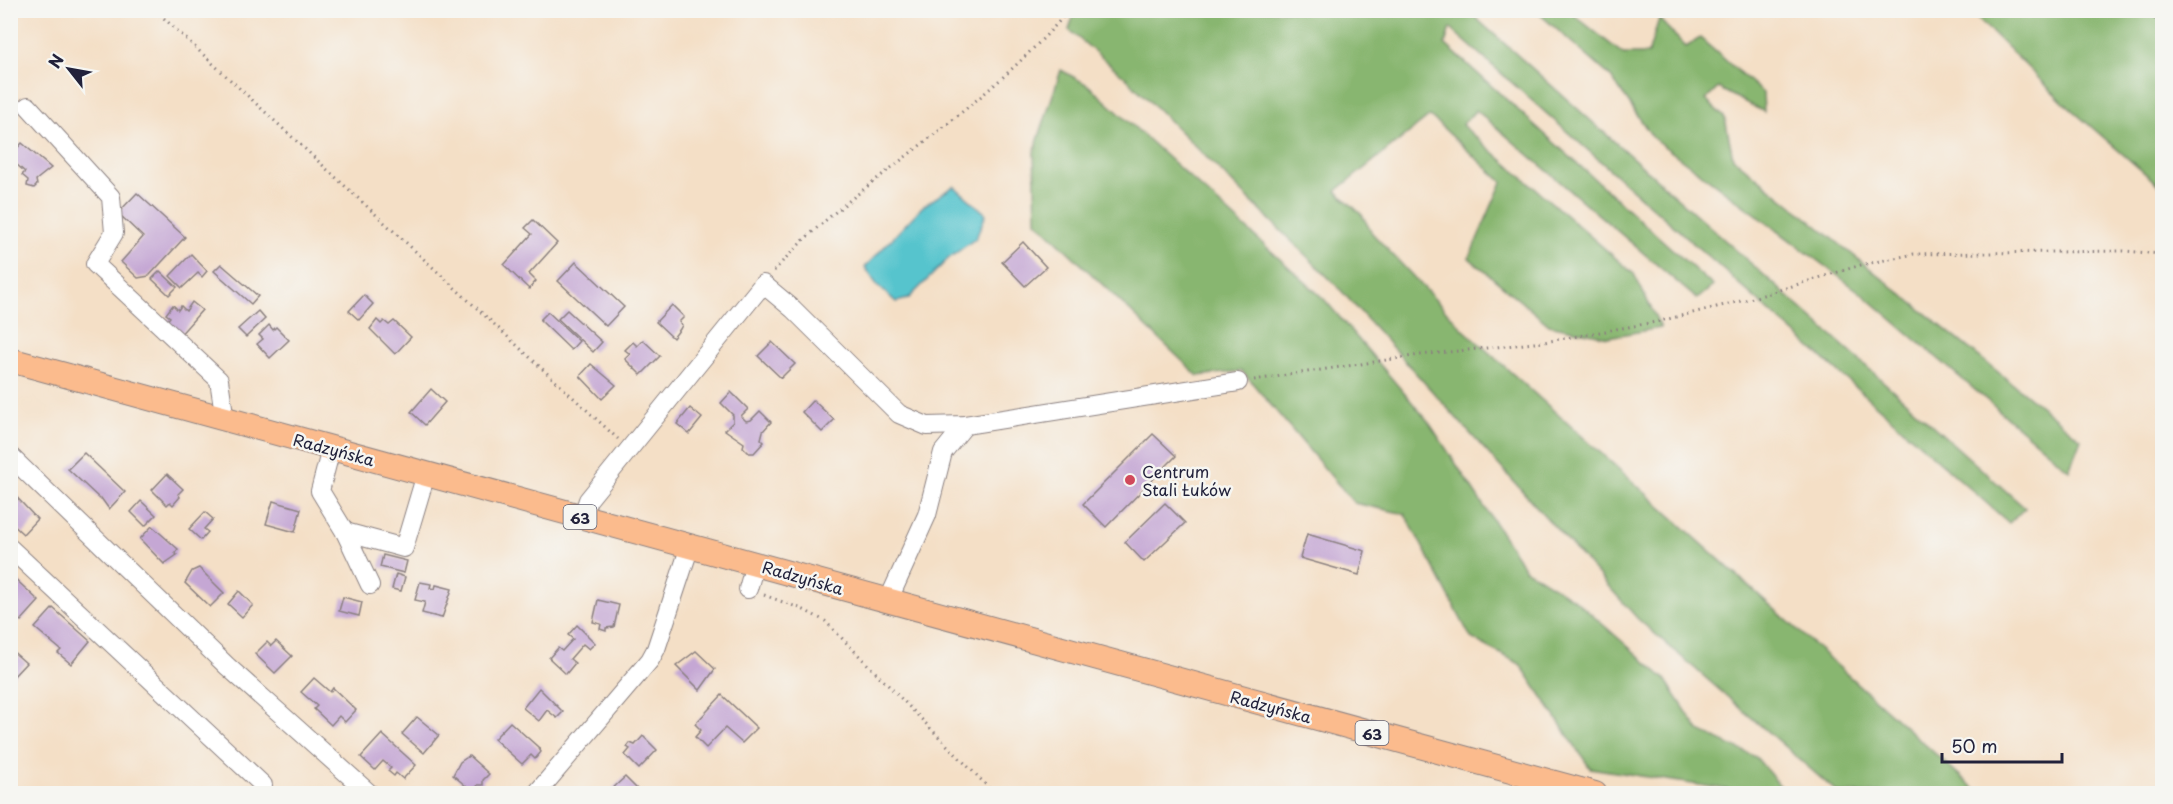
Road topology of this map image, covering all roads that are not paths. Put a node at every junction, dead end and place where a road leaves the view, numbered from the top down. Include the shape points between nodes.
1 (28, 106) dead end
2 (10, 360) edge
3 (1238, 382) road end
4 (225, 420) junction
5 (965, 425) junction
6 (331, 449) junction
7 (10, 456) edge
8 (426, 474) junction
9 (582, 517) junction
10 (345, 532) junction
11 (690, 546) junction
12 (10, 548) edge
13 (755, 564) junction
14 (370, 585) dead end
15 (748, 589) road end
16 (888, 601) junction
17 (263, 786) dead end
18 (370, 794) edge
19 (536, 794) edge
20 (1595, 794) edge

1 - 4 street via 111,197 114,233 95,264 219,380
2 - 4 main road, Radzyńska / 63
3 - 5 street
4 - 6 main road, Radzyńska / 63
5 - 9 street via 927,426 899,414 794,309 763,284 588,500
5 - 16 street via 944,452 927,515
6 - 8 main road, Radzyńska / 63
6 - 10 street via 320,491
7 - 18 street via 227,666
8 - 9 main road, Radzyńska / 63
8 - 10 street via 404,548
9 - 11 main road, Radzyńska / 63
10 - 14 street
11 - 13 main road, Radzyńska / 63
11 - 19 street via 650,660
12 - 17 street
13 - 15 street
13 - 16 main road, Radzyńska / 63
16 - 20 main road, Radzyńska / 63

